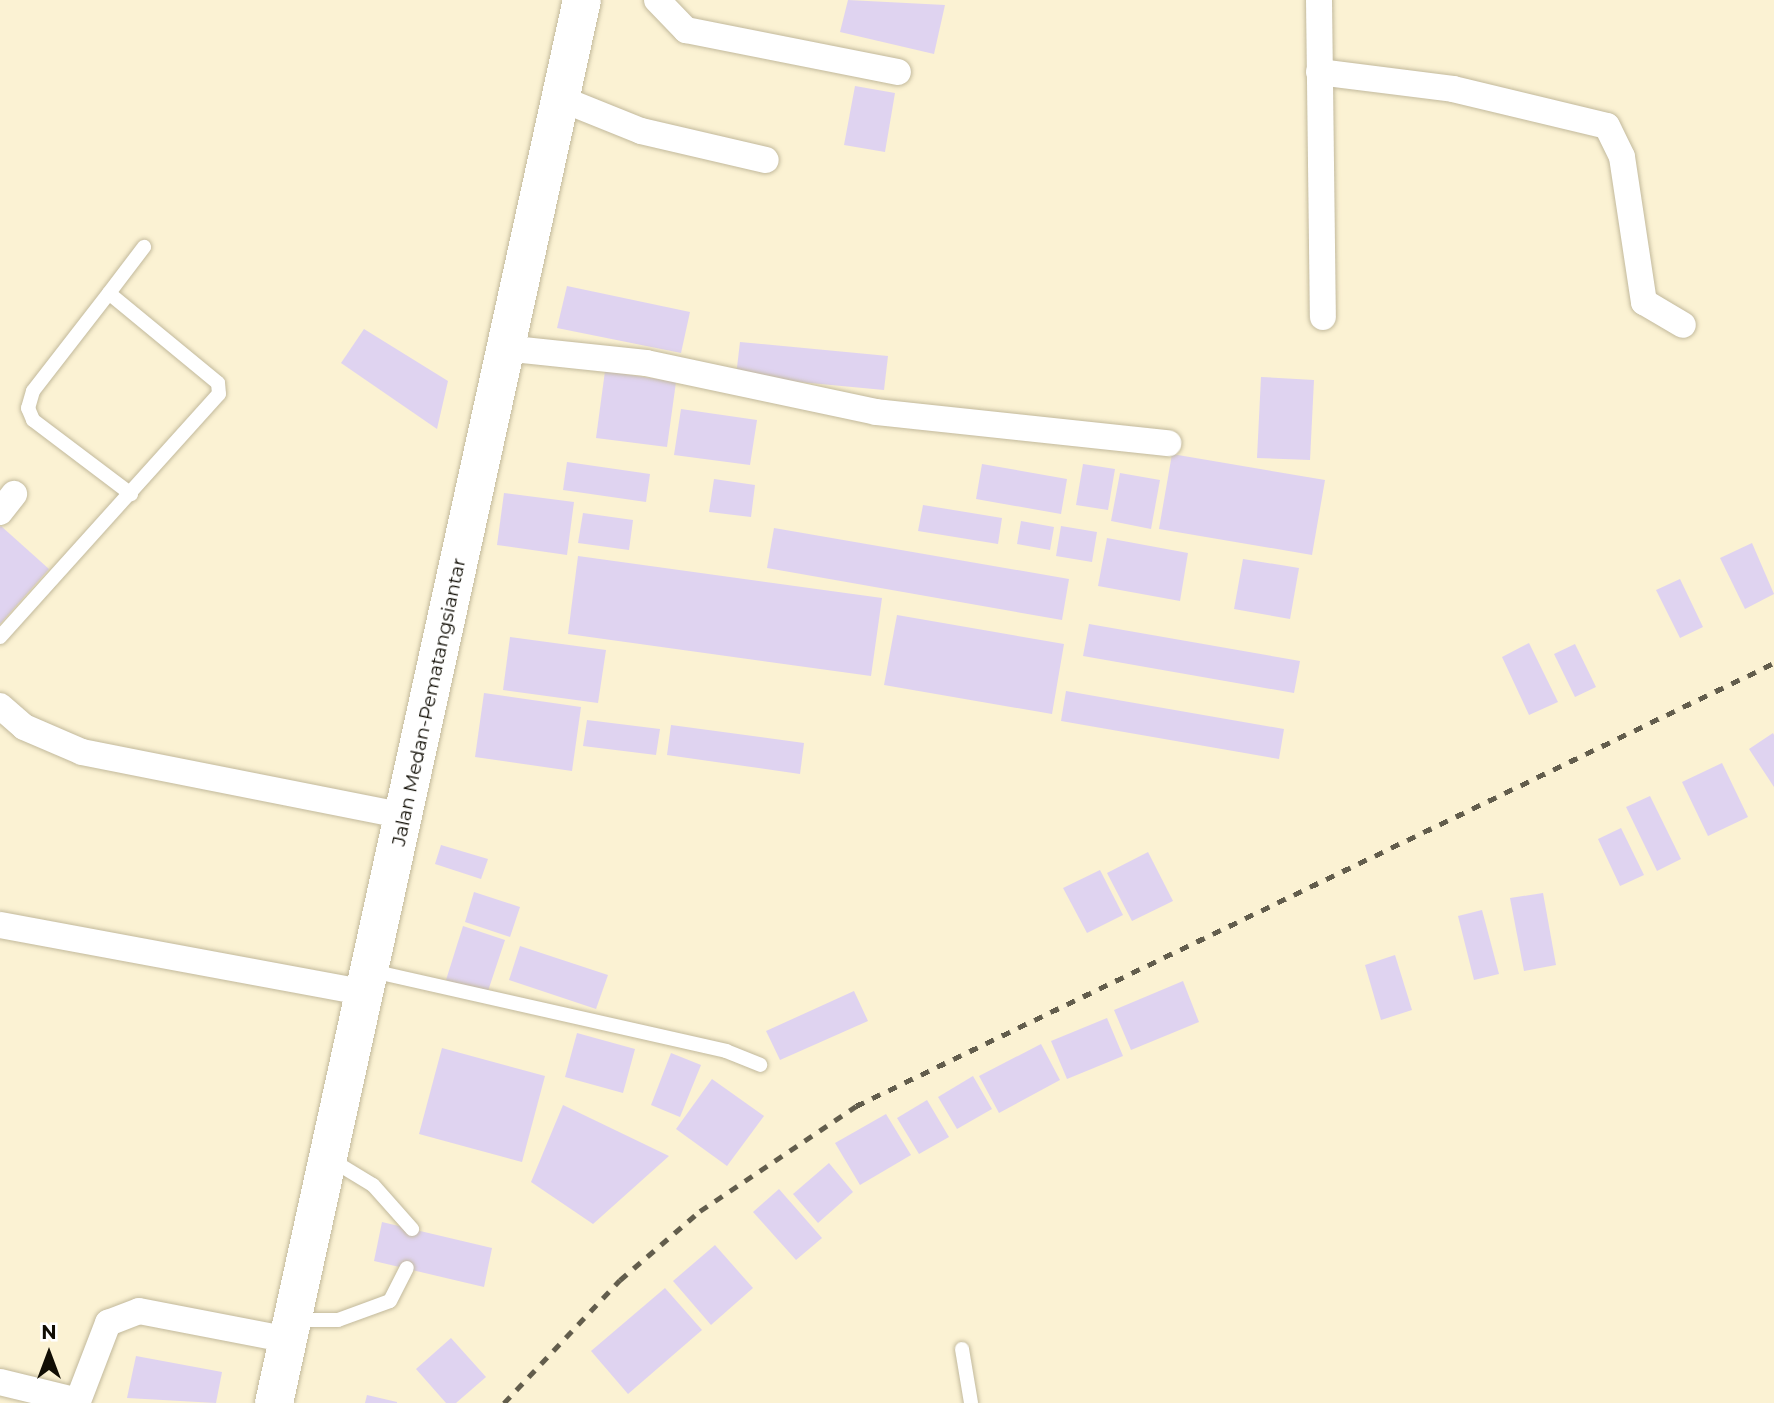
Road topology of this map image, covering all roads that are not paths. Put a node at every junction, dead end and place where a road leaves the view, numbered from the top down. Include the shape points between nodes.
1 (582, 0) edge
2 (657, 0) edge
3 (1319, 0) edge
4 (898, 72) dead end
5 (1320, 72) junction
6 (564, 100) junction
7 (766, 160) dead end
8 (144, 247) dead end
9 (109, 293) junction
10 (1322, 317) dead end
11 (1683, 326) dead end
12 (503, 348) junction
13 (1168, 443) dead end
14 (131, 494) junction
15 (0, 637) edge
16 (0, 706) edge
17 (405, 816) junction
18 (0, 925) edge
19 (370, 982) junction
20 (760, 1065) dead end
21 (329, 1158) junction
22 (412, 1229) dead end
23 (407, 1268) dead end
24 (291, 1330) junction
25 (962, 1349) dead end
26 (0, 1382) edge
27 (81, 1402) edge
28 (274, 1403) edge
29 (971, 1403) edge

1 - 6 highway, Jalan Medan-Pematangsiantar
2 - 4 street via 686,30
3 - 5 street
5 - 10 street
5 - 11 street via 1453,89 1607,126 1622,157 1644,302
6 - 7 street via 640,131
6 - 12 highway, Jalan Medan-Pematangsiantar
8 - 9 lane
9 - 14 lane via 33,391 28,408 33,420
9 - 14 lane via 220,389
12 - 13 street via 646,363 876,412
12 - 17 highway, Jalan Medan-Pematangsiantar
14 - 15 lane
16 - 17 street via 24,727 82,752
17 - 19 highway, Jalan Medan-Pematangsiantar
18 - 19 street
19 - 20 lane via 726,1051
19 - 21 highway, Jalan Medan-Pematangsiantar
21 - 22 lane via 373,1185
21 - 24 highway, Jalan Medan-Pematangsiantar
23 - 24 lane via 390,1301 338,1320
24 - 27 street via 180,1315 121,1314 104,1331
24 - 28 highway, Jalan Medan-Pematangsiantar
25 - 29 lane
26 - 27 street

